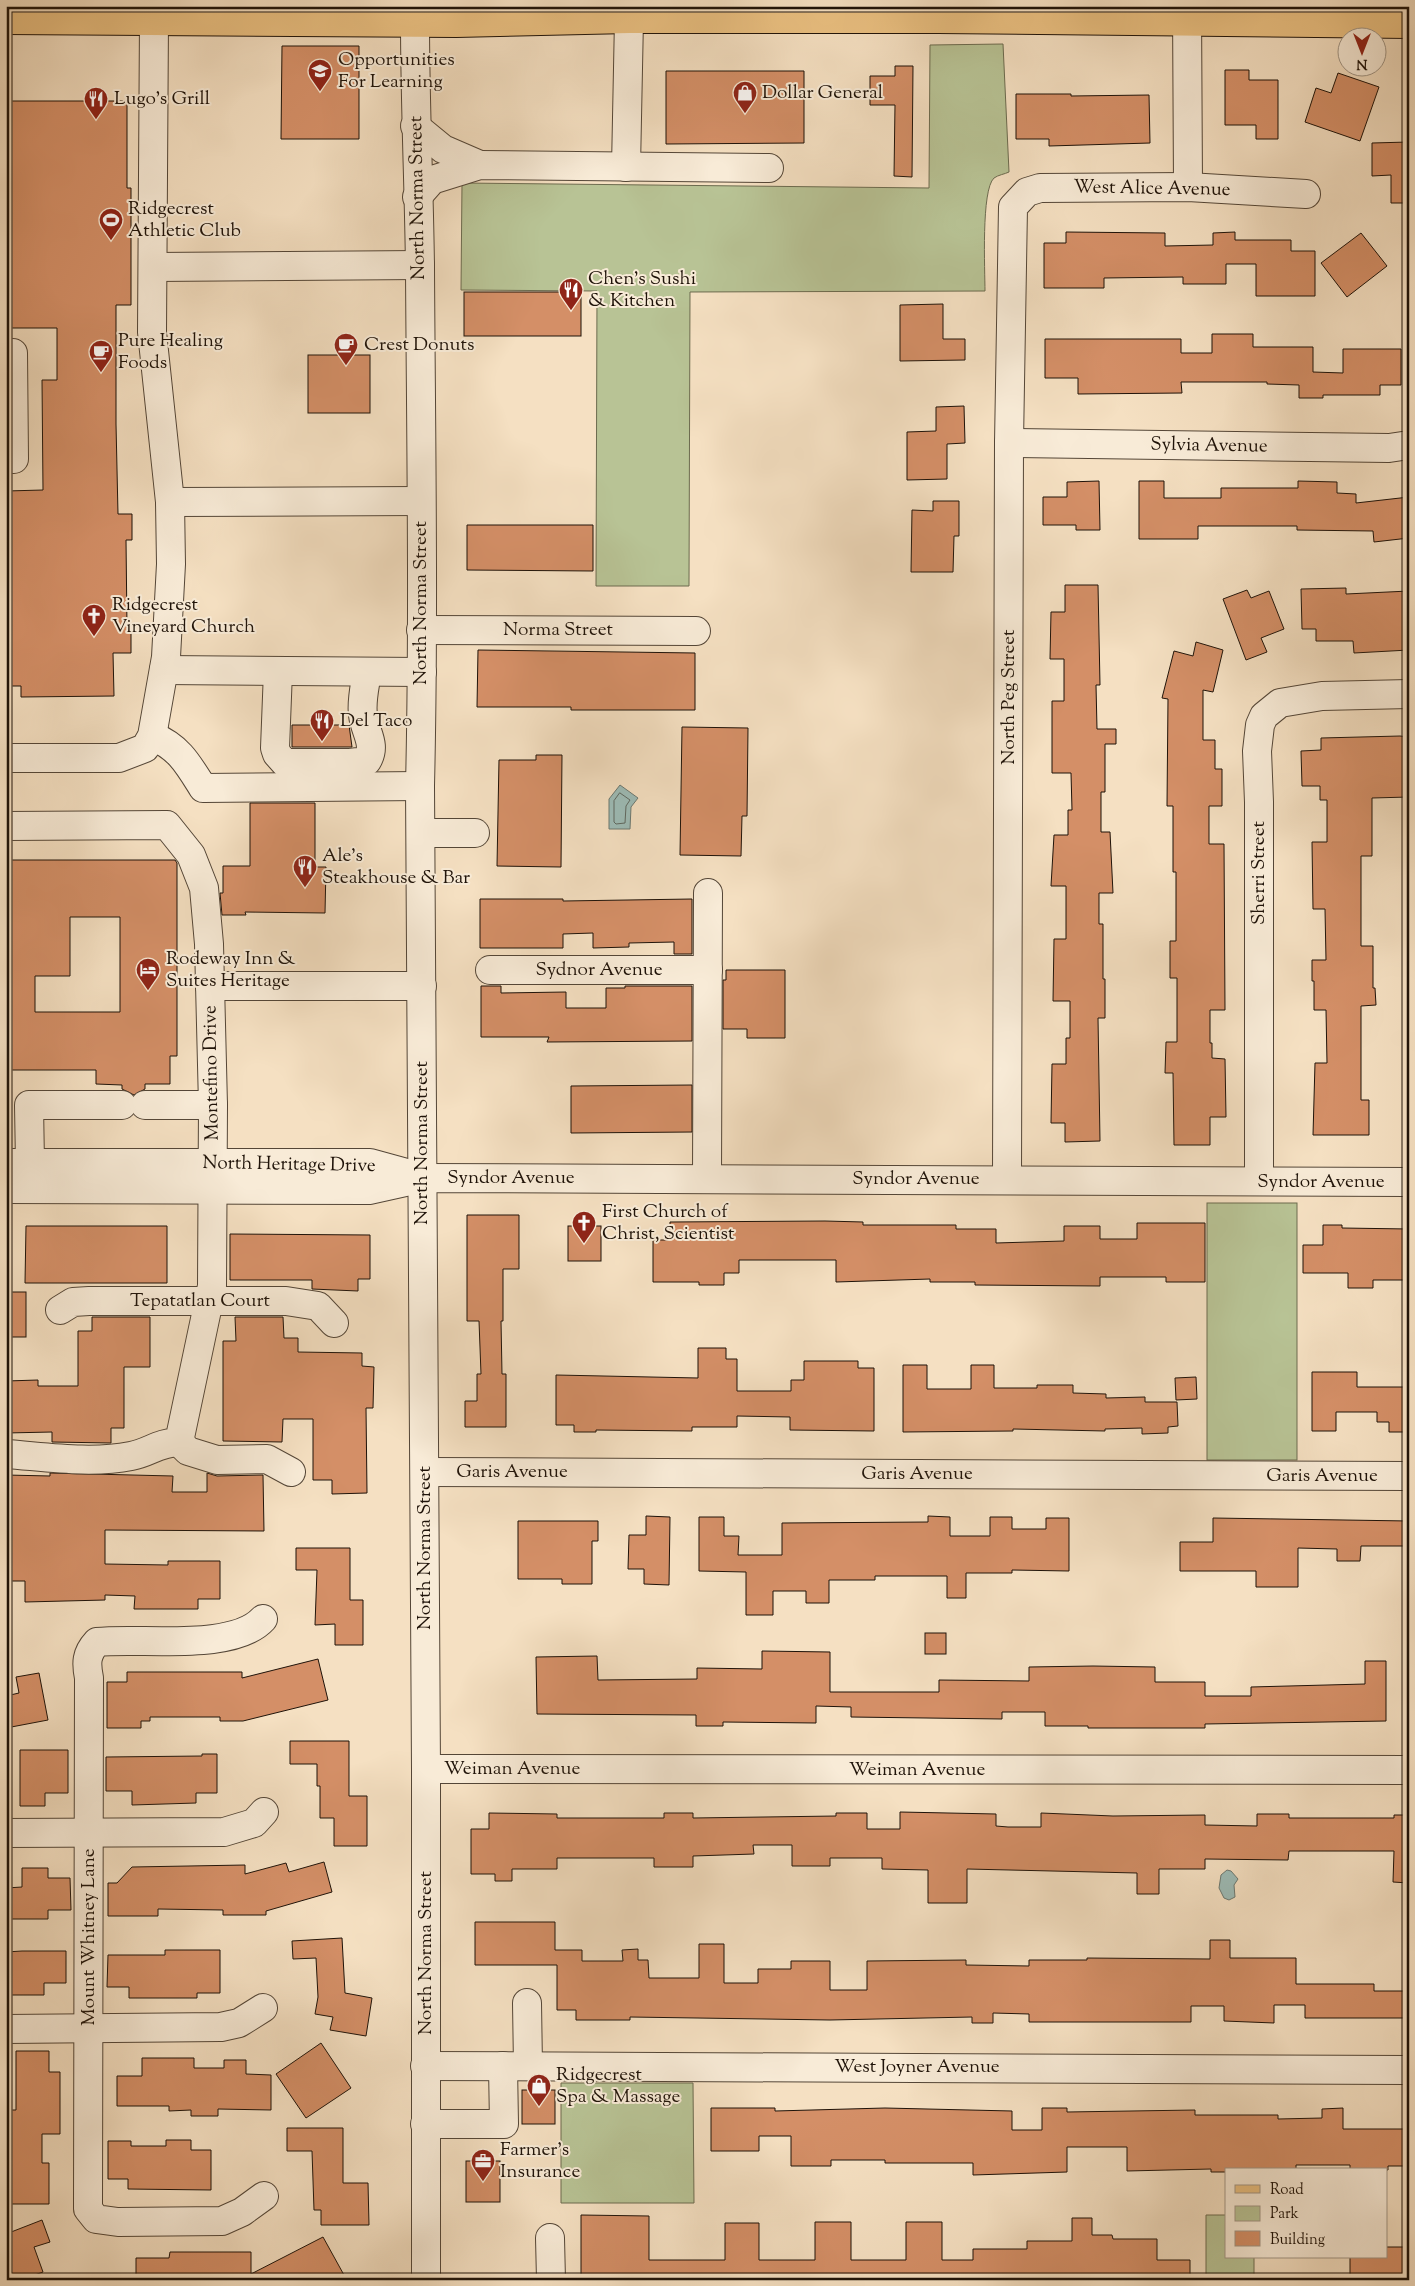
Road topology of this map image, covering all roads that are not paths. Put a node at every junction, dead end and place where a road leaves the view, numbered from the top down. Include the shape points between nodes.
1 (154, 13) edge
2 (938, 13) edge
3 (415, 14) edge
4 (1188, 14) edge
5 (629, 19) junction
6 (6, 20) edge
7 (1409, 24) edge
8 (415, 126) junction
9 (480, 165) junction
10 (626, 167) junction
11 (769, 168) dead end
12 (1188, 186) junction
13 (1306, 194) dead end
14 (417, 197) junction
15 (1012, 215) joint
16 (420, 265) junction
17 (154, 267) junction
18 (13, 353) dead end
19 (1009, 443) junction
20 (1409, 445) edge
21 (6, 459) edge
22 (421, 501) junction
23 (170, 502) junction
24 (421, 630) junction
25 (696, 631) dead end
26 (164, 670) junction
27 (278, 671) junction
28 (367, 672) junction
29 (422, 672) junction
30 (1409, 694) edge
31 (152, 736) junction
32 (6, 758) edge
33 (420, 786) junction
34 (6, 826) edge
35 (421, 832) junction
36 (475, 832) dead end
37 (708, 893) dead end
38 (490, 970) dead end
39 (708, 970) junction
40 (210, 986) junction
41 (422, 986) junction
42 (213, 1105) junction
43 (18, 1163) edge
44 (213, 1164) junction
45 (423, 1178) junction
46 (707, 1179) junction
47 (1008, 1179) junction
48 (1258, 1181) junction
49 (1409, 1182) edge
50 (6, 1189) edge
51 (203, 1190) junction
52 (209, 1300) junction
53 (60, 1310) dead end
54 (334, 1323) dead end
55 (179, 1442) junction
56 (6, 1454) edge
57 (291, 1472) dead end
58 (425, 1472) junction
59 (1409, 1476) edge
60 (263, 1619) dead end
61 (426, 1769) junction
62 (1409, 1770) edge
63 (264, 1812) dead end
64 (88, 1832) junction
65 (6, 1833) edge
66 (528, 2003) dead end
67 (263, 2008) dead end
68 (6, 2029) edge
69 (90, 2029) junction
70 (425, 2066) junction
71 (516, 2066) junction
72 (1409, 2070) edge
73 (425, 2124) junction
74 (264, 2196) dead end
75 (550, 2238) dead end
76 (426, 2280) edge
77 (550, 2280) edge

1 - 3 main road
1 - 6 main road
1 - 17 street
2 - 4 main road
2 - 5 main road
3 - 5 main road
3 - 8 street, North Norma Street
4 - 7 main road
4 - 12 street
5 - 10 street
8 - 9 street via 443,149
8 - 14 street, North Norma Street
9 - 10 street
9 - 14 street via 432,180
10 - 11 street
12 - 13 street, West Alice Avenue
12 - 15 street, West Alice Avenue via 1040,188 1027,192 1013,207
14 - 16 street, North Norma Street
15 - 19 street, North Peg Street
16 - 17 street
16 - 22 street, North Norma Street
17 - 23 street via 152,332
18 - 21 street via 14,459
19 - 20 street, Sylvia Avenue via 1389,448
19 - 47 street, North Peg Street
22 - 23 street
22 - 24 street, North Norma Street
23 - 26 street via 171,564
24 - 25 street, Norma Street
24 - 29 street, North Norma Street
26 - 27 street
26 - 31 street
27 - 28 street
27 - 28 street via 277,754 285,762 341,763 367,761 371,753 371,738 363,716
28 - 29 street
29 - 33 street, North Norma Street
30 - 48 street, Sherri Street via 1322,696 1280,703 1264,716 1260,725 1257,751
31 - 32 street via 145,748 119,758
31 - 33 street via 168,743 186,760 203,788
33 - 35 street, North Norma Street
34 - 40 street, Montefino Drive via 167,825 191,855 204,888
35 - 36 street
35 - 41 street, North Norma Street
37 - 39 street
38 - 39 street, Sydnor Avenue
39 - 46 street
40 - 41 street
40 - 42 street, Montefino Drive
41 - 45 street, North Norma Street
42 - 43 street via 29,1106
42 - 44 street, Montefino Drive
43 - 44 street, North Heritage Drive
44 - 45 street, North Heritage Drive via 370,1163
44 - 51 street, Montefino Drive
45 - 46 street, Syndor Avenue
45 - 51 street, North Heritage Drive via 369,1190
45 - 58 street, North Norma Street
46 - 47 street, Syndor Avenue
47 - 48 street, Syndor Avenue
48 - 49 street, Syndor Avenue
50 - 51 street, North Heritage Drive
51 - 52 street via 192,1277
52 - 53 street, Tepatatlan Court via 88,1300 73,1302
52 - 54 street, Tepatatlan Court via 303,1302 318,1306
52 - 55 street
55 - 56 street via 162,1443 131,1456 97,1460
55 - 57 street via 188,1451 217,1460 267,1459
58 - 59 street, Garis Avenue
58 - 61 street, North Norma Street
60 - 64 street, Mount Whitney Lane via 243,1634 213,1640 97,1642 90,1649 86,1663 89,1678
61 - 62 street, Weiman Avenue
61 - 70 street, North Norma Street
63 - 64 street via 254,1823 224,1832
64 - 65 street
64 - 69 street, Mount Whitney Lane
66 - 71 street
67 - 69 street via 239,2023 221,2027
68 - 69 street
69 - 74 street, Mount Whitney Lane via 87,2196 88,2209 96,2219 118,2222 222,2221
70 - 71 street, West Joyner Avenue
70 - 73 street, North Norma Street
71 - 72 street, West Joyner Avenue
71 - 73 street via 504,2124
73 - 76 street, North Norma Street
75 - 77 street

